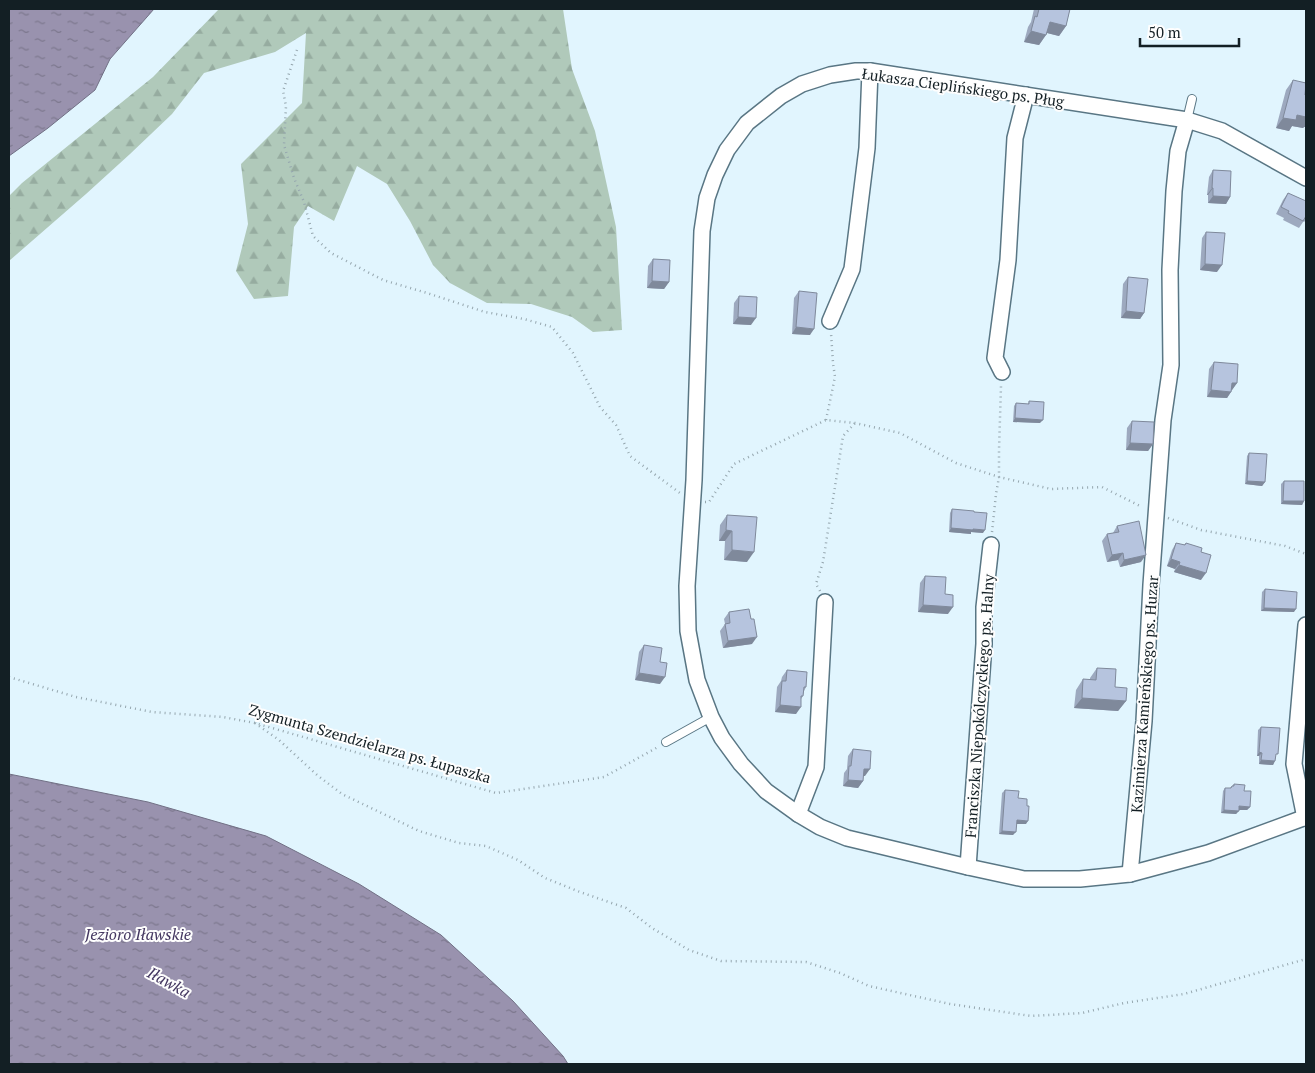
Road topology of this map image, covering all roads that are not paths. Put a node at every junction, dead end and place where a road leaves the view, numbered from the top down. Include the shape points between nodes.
1 (870, 71) junction
2 (1026, 95) junction
3 (1192, 99) dead end
4 (1187, 120) junction
5 (1306, 178) edge
6 (830, 321) road end
7 (1002, 372) road end
8 (991, 545) road end
9 (825, 602) road end
10 (1306, 625) edge
11 (711, 717) junction
12 (666, 742) road end
13 (798, 814) junction
14 (1306, 818) edge
15 (968, 867) junction
16 (1130, 874) junction

1 - 2 street, Łukasza Cieplińskiego ps. Pług
1 - 6 street via 867,148 852,270
1 - 11 street, Łukasza Cieplińskiego ps. Pług via 830,75 802,84 781,96 747,123 727,150 707,198 702,231 694,480 687,586 688,631 697,680
2 - 4 street, Łukasza Cieplińskiego ps. Pług
2 - 7 street via 1015,138 1008,260 995,358
3 - 4 lane
4 - 5 street, Łukasza Cieplińskiego ps. Pług via 1222,131
4 - 16 street, Kazimierza Kamieńskiego ps. Huzar via 1178,152 1174,190 1170,270 1171,365 1163,420 1144,721
8 - 15 street, Franciszka Niepokólczyckiego ps. Halny via 984,607
9 - 13 street via 816,767
10 - 14 street via 1294,764
11 - 12 lane
11 - 13 street, Łukasza Cieplińskiego ps. Pług via 722,738 766,791
13 - 15 street, Łukasza Cieplińskiego ps. Pług via 847,838
14 - 16 street, Łukasza Cieplińskiego ps. Pług via 1208,853
15 - 16 street, Łukasza Cieplińskiego ps. Pług via 1024,879 1080,879

